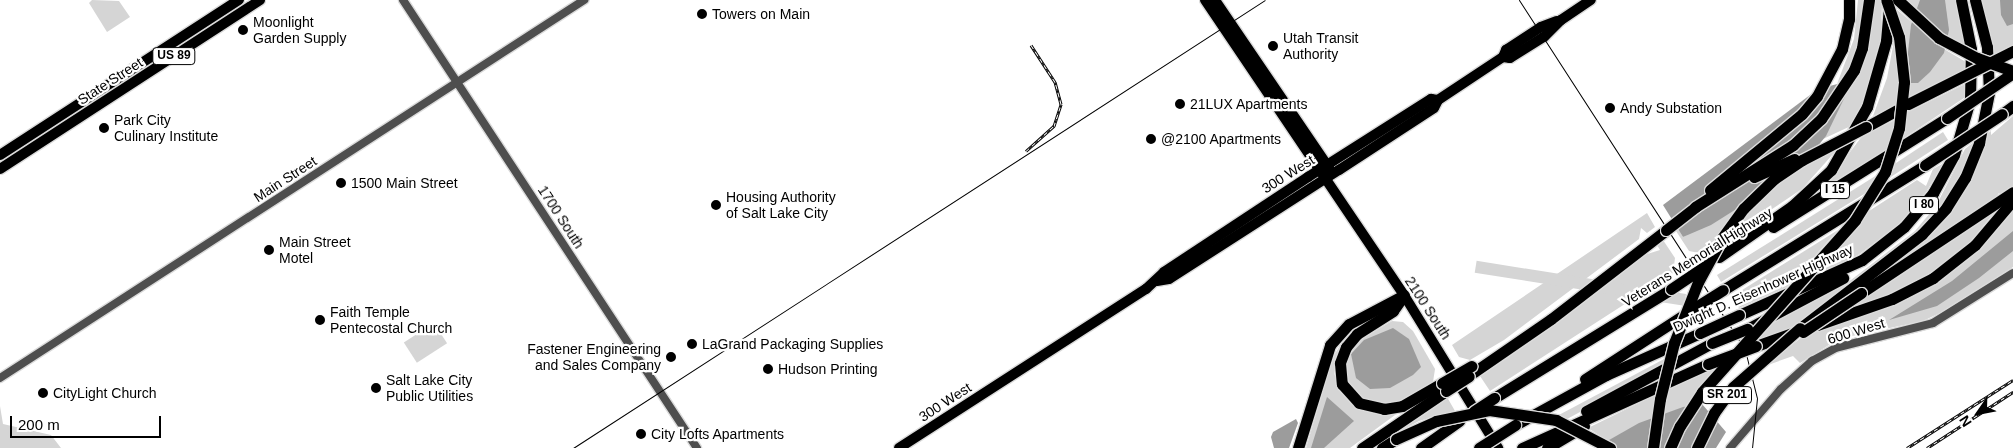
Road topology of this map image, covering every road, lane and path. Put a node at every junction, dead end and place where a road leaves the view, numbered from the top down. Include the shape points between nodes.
1 (239, 0) edge
2 (260, 0) edge
3 (403, 0) edge
4 (584, 0) edge
5 (1205, 0) edge
6 (1215, 0) edge
7 (1591, 0) edge
8 (1849, 0) edge
9 (1869, 0) edge
10 (1887, 0) edge
11 (1898, 0) edge
12 (1961, 0) edge
13 (1975, 0) edge
14 (2013, 51) edge
15 (2013, 72) edge
16 (458, 82) junction
17 (2013, 106) edge
18 (1866, 127) junction
19 (0, 155) edge
20 (0, 169) edge
21 (1327, 175) junction
22 (2013, 192) edge
23 (2013, 200) edge
24 (1914, 218) junction
25 (1666, 230) junction
26 (1719, 257) junction
27 (2013, 273) edge
28 (1858, 290) junction
29 (1404, 294) junction
30 (0, 378) edge
31 (1444, 387) junction
32 (1652, 388) junction
33 (1514, 425) junction
34 (1535, 441) junction
35 (1388, 445) edge
36 (697, 448) edge
37 (899, 448) edge
38 (1298, 448) edge
39 (1362, 448) edge
40 (1421, 448) edge
41 (1480, 448) edge
42 (1498, 448) edge
43 (1522, 448) edge
44 (1547, 448) edge
45 (1610, 448) edge
46 (1653, 448) edge
47 (1670, 448) edge
48 (1697, 448) edge
49 (1730, 448) edge

1 - 19 main road, State Street / US 89
2 - 20 main road, State Street / US 89
3 - 16 street, 1700 South
4 - 16 street, Main Street
5 - 21 main road, 2100 South
6 - 21 main road, 2100 South
7 - 21 main road, 300 West via 1561,20 1544,37 1510,58 1503,57 1438,100 1431,99
8 - 25 highway, bridge via 1849,20 1842,50 1817,96 1802,114 1682,211
9 - 25 highway, bridge via 1862,48 1854,70 1822,118 1793,145 1695,207
10 - 26 highway via 1886,41 1867,107 1831,170 1792,206
10 - 47 highway, bridge via 1898,37 1904,82 1900,128 1885,172 1855,220 1702,392
11 - 15 highway, bridge via 1946,42
12 - 24 highway, Dwight D. Eisenhower Highway / I 80 via 1971,49 1968,110 1947,170
13 - 28 highway via 1986,38 1989,84 1985,120 1972,161 1956,193 1934,222
14 - 18 highway, bridge
15 - 26 highway, Veterans Memorial Highway / I 15, bridge via 1798,213
16 - 30 street, Main Street
16 - 36 street, 1700 South
17 - 33 highway, I 15, bridge
18 - 25 highway, bridge via 1755,177
18 - 46 highway, bridge via 1802,160 1774,180 1744,208 1722,238 1698,282 1674,343 1660,399
21 - 29 main road, 2100 South
21 - 37 main road, 300 West via 1164,272 1157,281
22 - 28 highway
23 - 32 highway, bridge via 1975,245 1924,284 1884,302 1756,346
24 - 33 highway, Dwight D. Eisenhower Highway / I 80, bridge via 1888,242 1854,264 1606,375
24 - 34 highway, bridge via 1902,236 1859,270 1616,393
25 - 31 highway, bridge via 1520,341
26 - 40 highway, Veterans Memorial Highway / I 15, bridge via 1494,398
27 - 49 street, 600 West via 1933,323 1836,348 1812,361 1781,388
28 - 48 highway, SR 201, bridge via 1771,352 1727,395
29 - 31 highway via 1394,311 1356,334 1347,345 1340,363 1342,384 1359,403 1384,410 1405,405
29 - 38 highway via 1349,324 1330,345
29 - 42 main road, 2100 South
31 - 39 highway
32 - 34 highway
32 - 44 highway
33 - 41 highway, I 15, bridge
34 - 43 highway
35 - 45 highway, bridge via 1436,421 1490,410 1556,420

